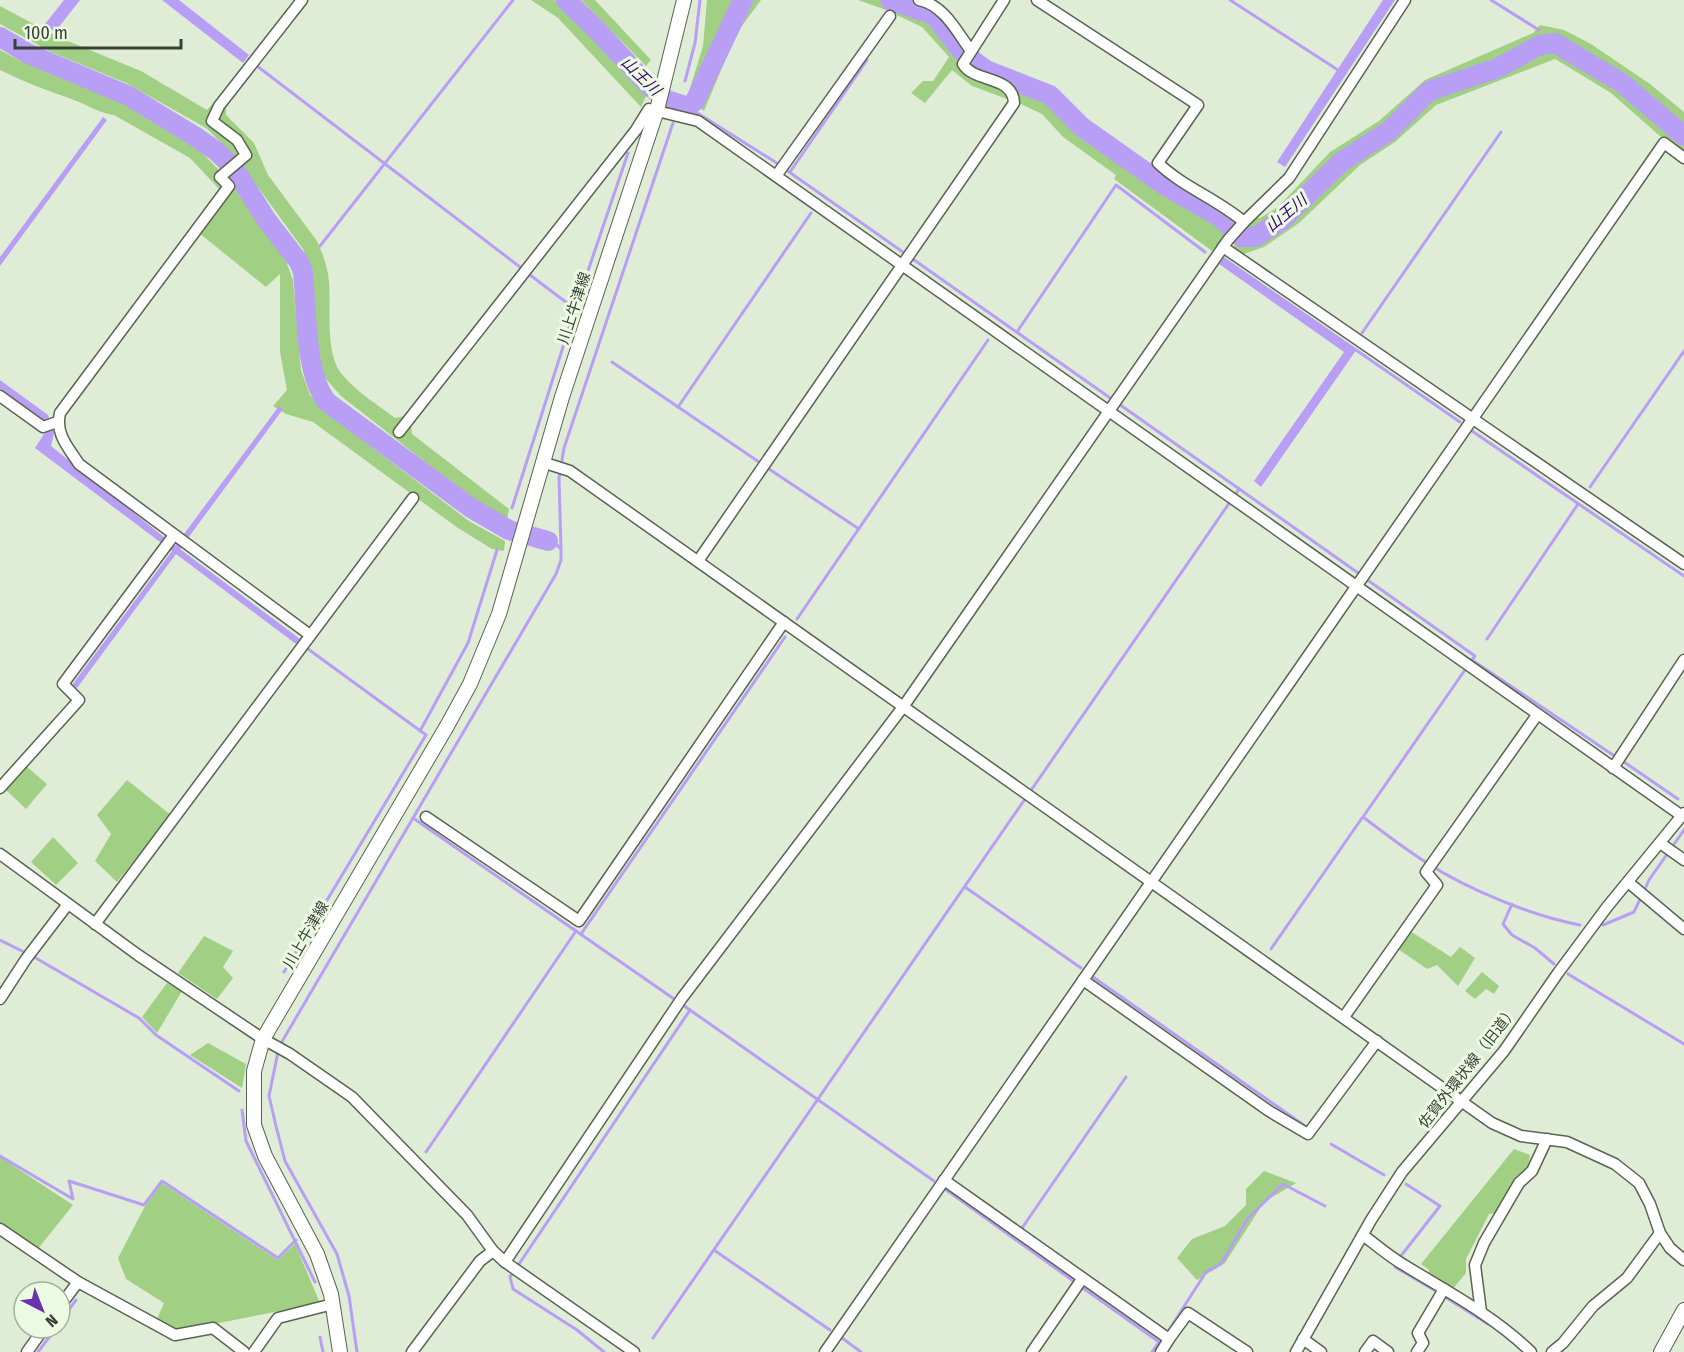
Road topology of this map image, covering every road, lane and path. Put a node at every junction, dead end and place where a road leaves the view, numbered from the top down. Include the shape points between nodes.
1 (302, 0) edge
2 (684, 0) edge
3 (919, 0) edge
4 (1004, 0) edge
5 (1037, 0) edge
6 (1405, 0) edge
7 (890, 16) dead end
8 (971, 51) junction
9 (657, 110) junction
10 (1684, 158) edge
11 (776, 176) junction
12 (1244, 222) junction
13 (1225, 243) junction
14 (902, 265) junction
15 (0, 396) edge
16 (1108, 411) junction
17 (1473, 417) junction
18 (57, 422) junction
19 (399, 432) dead end
20 (548, 464) junction
21 (413, 498) dead end
22 (175, 541) junction
23 (698, 561) junction
24 (1684, 564) edge
25 (1356, 586) junction
26 (784, 622) junction
27 (310, 635) junction
28 (1684, 660) edge
29 (903, 707) junction
30 (1537, 715) junction
31 (1613, 768) junction
32 (0, 788) edge
33 (1683, 814) edge
34 (426, 817) dead end
35 (1667, 848) junction
36 (0, 854) edge
37 (1684, 860) edge
38 (1151, 881) junction
39 (1628, 882) junction
40 (68, 904) junction
41 (95, 924) junction
42 (1684, 929) edge
43 (1083, 980) junction
44 (0, 999) edge
45 (1344, 1017) junction
46 (267, 1041) junction
47 (1377, 1041) junction
48 (1461, 1101) junction
49 (1547, 1139) junction
50 (944, 1180) junction
51 (0, 1229) edge
52 (1660, 1233) junction
53 (1363, 1235) junction
54 (493, 1251) junction
55 (1684, 1260) edge
56 (505, 1262) junction
57 (1082, 1279) junction
58 (78, 1282) junction
59 (1444, 1289) junction
60 (72, 1290) edge
61 (333, 1304) junction
62 (1684, 1310) edge
63 (1481, 1312) junction
64 (1303, 1339) junction
65 (1169, 1340) junction
66 (244, 1352) edge
67 (254, 1352) edge
68 (340, 1352) edge
69 (412, 1352) edge
70 (634, 1352) edge
71 (825, 1352) edge
72 (1032, 1352) edge
73 (1161, 1352) edge
74 (1247, 1352) edge
75 (1296, 1352) edge
76 (1321, 1352) edge
77 (1365, 1352) edge
78 (1388, 1352) edge
79 (1417, 1352) edge
80 (1531, 1352) edge
81 (1552, 1352) edge
82 (1661, 1352) edge

1 - 18 street via 219,106 212,121 237,140 246,155 220,177 229,186 60,412
2 - 9 main road, 川上牛津線
3 - 8 street via 944,15
4 - 8 street
5 - 12 street via 1198,105 1158,163
6 - 12 street via 1289,178
7 - 11 street
8 - 14 street via 963,64 967,70 1005,86 1014,103
9 - 11 street via 698,121
9 - 19 street via 649,109
9 - 20 main road, 川上牛津線 via 562,397
10 - 17 street via 1664,143
11 - 14 street
12 - 13 street
13 - 16 street
13 - 17 street
14 - 16 street
14 - 23 street
15 - 18 street via 42,427
16 - 25 street
16 - 29 street
17 - 24 street
17 - 25 street
18 - 22 street via 79,464
20 - 23 street via 570,471
20 - 46 main road, 川上牛津線 via 526,518 492,634 470,684
21 - 27 street
22 - 27 street
22 - 32 street via 63,684 79,700
23 - 26 street
25 - 30 street
25 - 38 street
26 - 29 street
26 - 34 street via 579,921
27 - 41 street
28 - 31 street
29 - 38 street
29 - 56 street via 679,1003
30 - 31 street
30 - 45 street via 1426,872 1437,885
31 - 33 street
33 - 35 street, 佐賀外環状線（旧道）
35 - 37 street
35 - 39 street, 佐賀外環状線（旧道）
36 - 40 street
38 - 43 street
38 - 45 street
39 - 42 street
39 - 48 street, 佐賀外環状線（旧道） via 1504,1051
40 - 41 street
40 - 44 street
41 - 46 street
43 - 47 street via 1269,1111 1308,1134
43 - 50 street
45 - 47 street
46 - 54 street via 352,1097 467,1215
46 - 61 main road, 川上牛津線 via 254,1071 254,1125 265,1156 317,1254
47 - 48 street
48 - 49 street via 1492,1123 1521,1136
48 - 53 street, 佐賀外環状線（旧道） via 1402,1173
49 - 52 street via 1591,1152 1639,1183
49 - 63 street via 1532,1171 1519,1183 1484,1243 1476,1265
50 - 57 street
50 - 71 street
51 - 58 street
52 - 55 street
52 - 81 street via 1627,1278 1593,1306
53 - 59 street via 1401,1264
53 - 64 street, 佐賀外環状線（旧道）
54 - 56 street
54 - 69 street via 480,1261
56 - 70 street
57 - 65 street
57 - 72 street
58 - 60 street
58 - 66 street via 175,1335 213,1328
59 - 63 street
59 - 79 street via 1418,1334 1423,1343
61 - 67 street via 278,1318
61 - 68 main road, 川上牛津線
62 - 82 main road
63 - 80 street
64 - 75 street, 佐賀外環状線（旧道）
64 - 76 street
65 - 73 street
65 - 74 street via 1188,1313
77 - 78 street via 1373,1341

